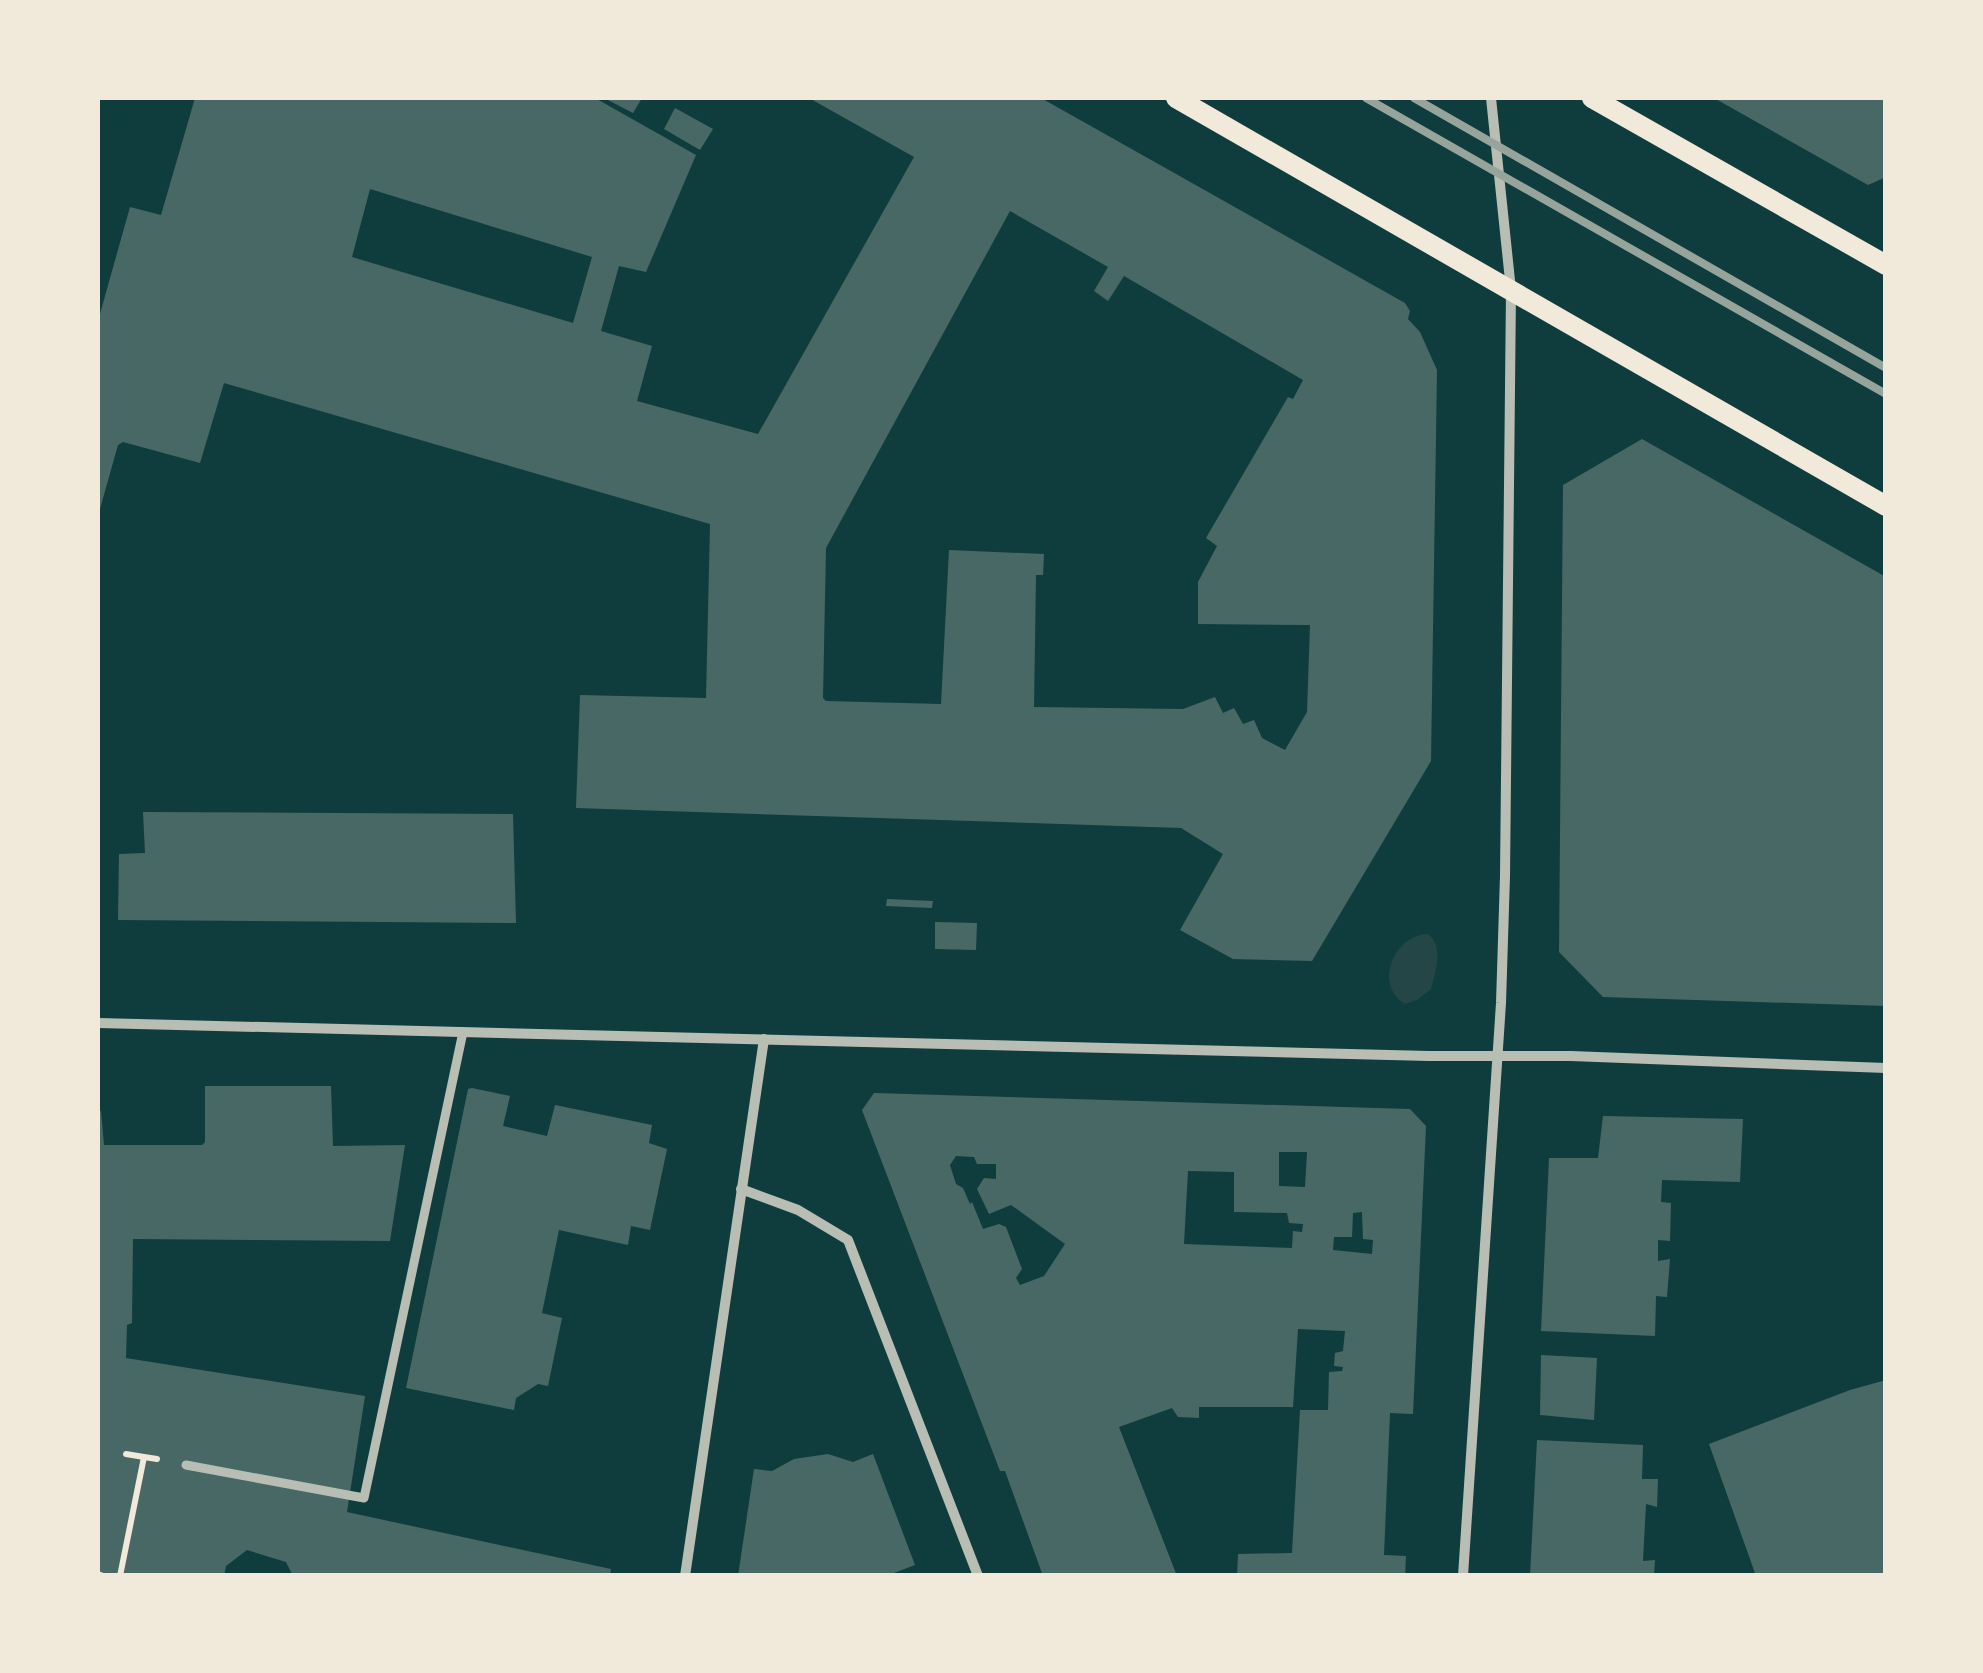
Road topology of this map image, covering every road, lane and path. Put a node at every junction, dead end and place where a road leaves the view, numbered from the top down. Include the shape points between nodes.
1 (1176, 98) edge
2 (1491, 98) edge
3 (1592, 98) edge
4 (1886, 266) edge
5 (1511, 290) junction
6 (1886, 506) edge
7 (98, 1022) edge
8 (463, 1032) junction
9 (764, 1039) junction
10 (1497, 1057) junction
11 (1886, 1068) edge
12 (741, 1189) junction
13 (126, 1454) dead end
14 (144, 1457) junction
15 (186, 1465) joint
16 (120, 1576) edge
17 (685, 1576) edge
18 (978, 1576) edge
19 (1464, 1576) edge

1 - 5 main road
2 - 5 street
3 - 4 main road
5 - 6 main road
5 - 10 street
7 - 8 street
8 - 9 street
8 - 15 street via 364,1498
9 - 10 street
9 - 12 street
10 - 11 street
10 - 19 street
12 - 17 street
12 - 18 street via 798,1210 848,1240
13 - 14 path
14 - 15 path
14 - 16 path

